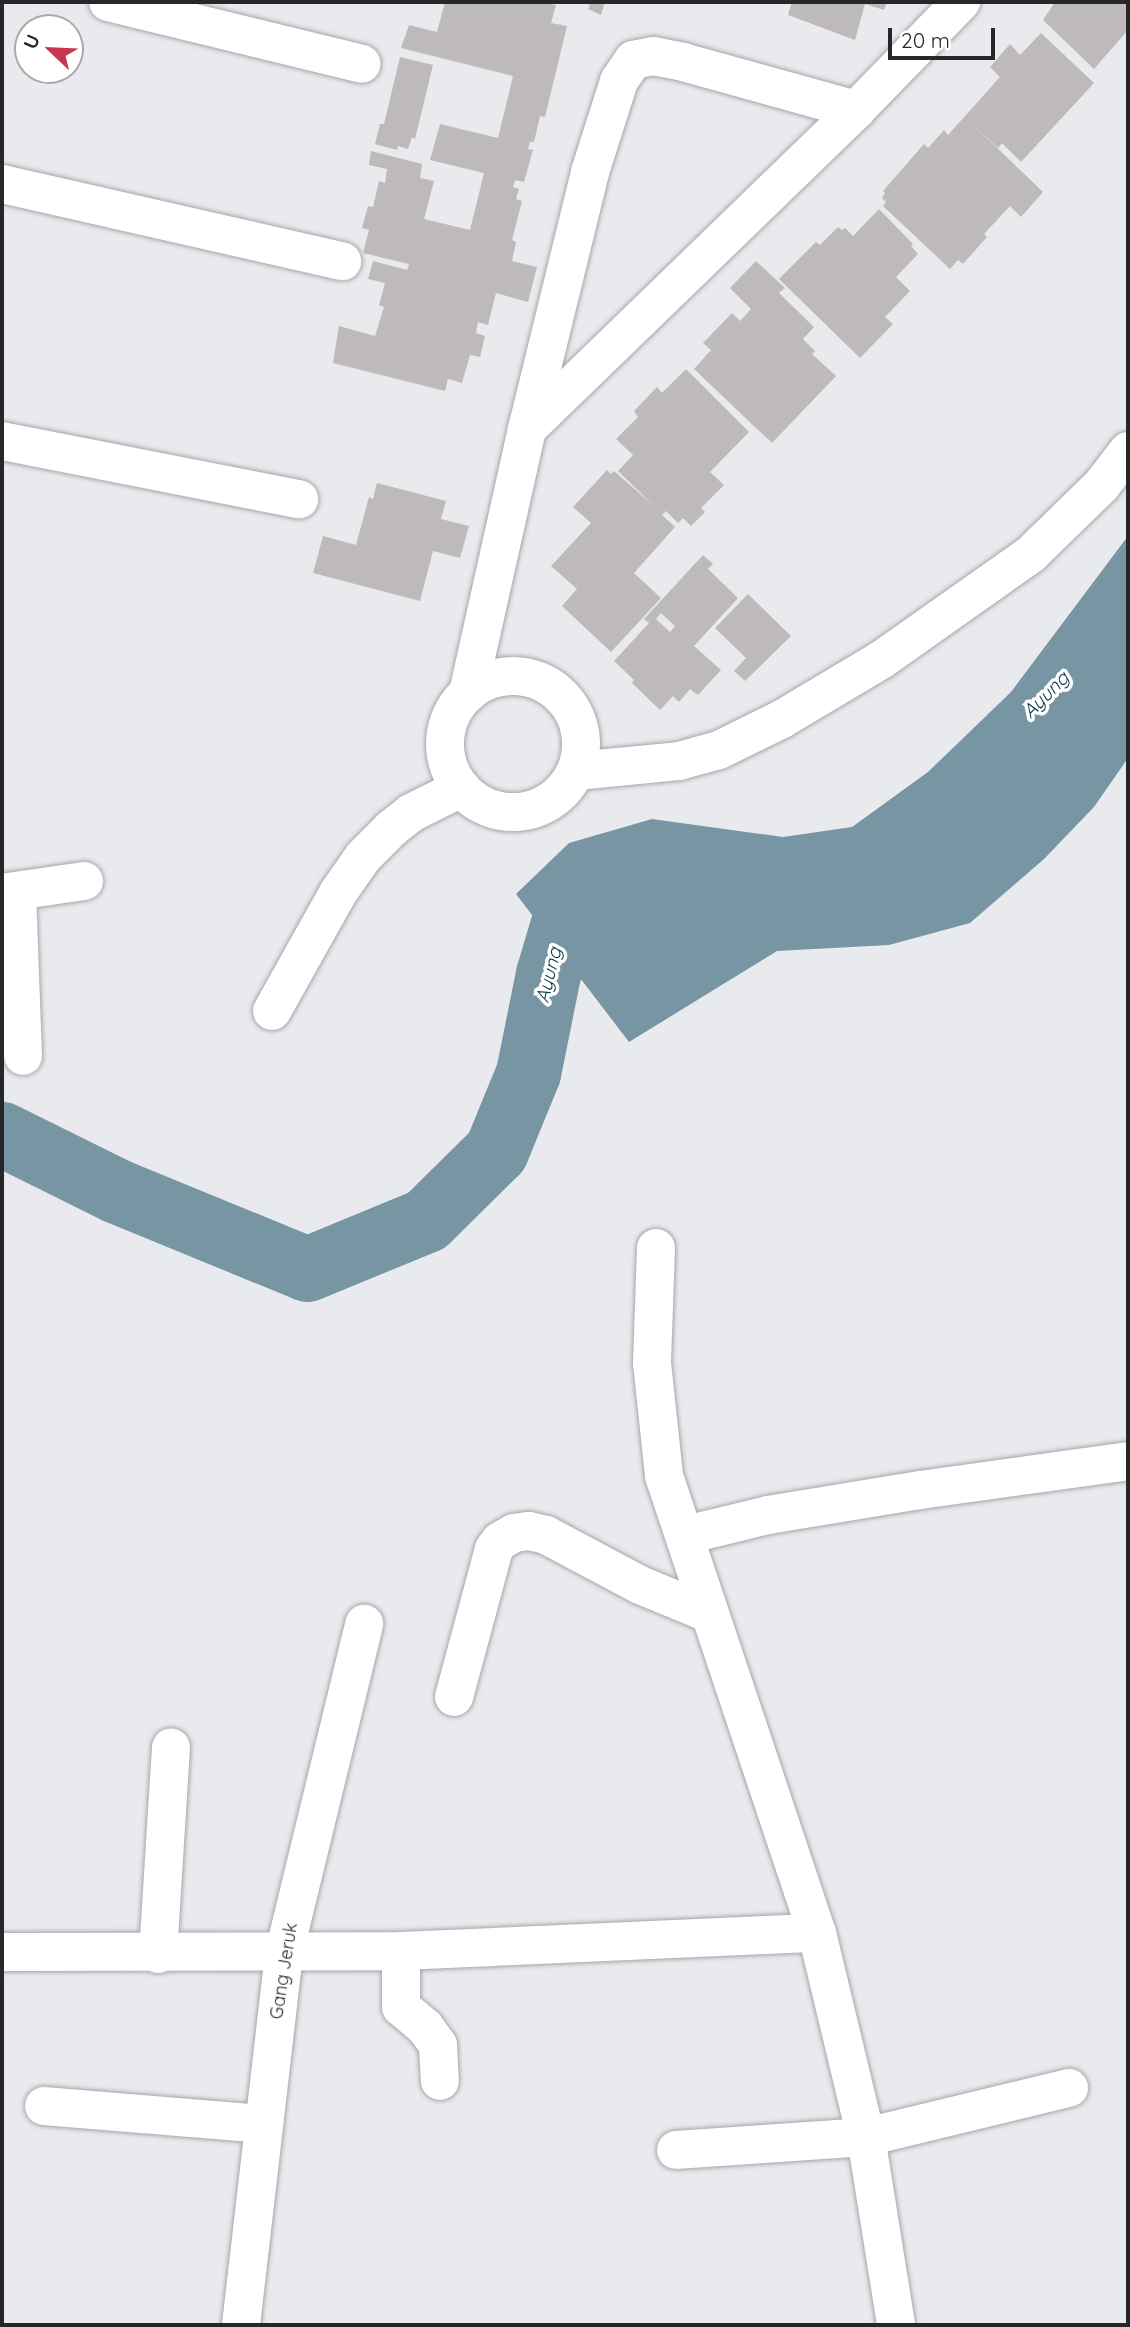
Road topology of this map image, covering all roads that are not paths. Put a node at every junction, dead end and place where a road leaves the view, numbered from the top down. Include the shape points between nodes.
1 (108, 2) edge
2 (961, 2) edge
3 (362, 64) dead end
4 (856, 110) junction
5 (2, 184) edge
6 (342, 261) dead end
7 (527, 429) junction
8 (2, 441) edge
9 (1128, 450) edge
10 (299, 499) dead end
11 (468, 693) junction
12 (576, 771) junction
13 (461, 788) junction
14 (84, 881) dead end
15 (9, 892) edge
16 (272, 1011) dead end
17 (23, 1056) dead end
18 (656, 1248) dead end
19 (1128, 1461) edge
20 (686, 1535) junction
21 (708, 1613) junction
22 (363, 1624) dead end
23 (454, 1697) dead end
24 (171, 1747) dead end
25 (817, 1933) junction
26 (401, 1951) junction
27 (2, 1952) edge
28 (158, 1954) junction
29 (284, 1954) junction
30 (440, 2081) dead end
31 (1069, 2088) dead end
32 (44, 2106) dead end
33 (264, 2124) junction
34 (866, 2137) junction
35 (676, 2150) dead end
36 (241, 2325) edge
37 (896, 2325) edge

1 - 3 street
2 - 4 street
4 - 7 street
4 - 7 street via 683,62 653,56 633,60 620,81 590,172
5 - 6 street
7 - 11 street
8 - 10 street
9 - 12 street via 1101,486 1031,554 881,660 782,719 719,750 679,761
11 - 12 street via 505,676 545,683 573,711 580,731
11 - 13 street via 452,714 445,739 448,765
12 - 13 street via 550,802 533,810 493,810
13 - 16 street via 411,813 363,857
14 - 15 street
15 - 17 street
18 - 20 street via 652,1363 664,1476
19 - 20 street via 920,1490
20 - 21 street
21 - 23 street via 640,1586 546,1535 514,1533 494,1549
21 - 25 street
22 - 29 street, Gang Jeruk
24 - 28 street
25 - 26 street
25 - 34 street
26 - 29 street
26 - 30 street via 401,2007 438,2045
27 - 28 street
28 - 29 street
29 - 33 street, Gang Jeruk
31 - 34 street
32 - 33 street
33 - 36 street, Gang Jeruk
34 - 35 street
34 - 37 street

